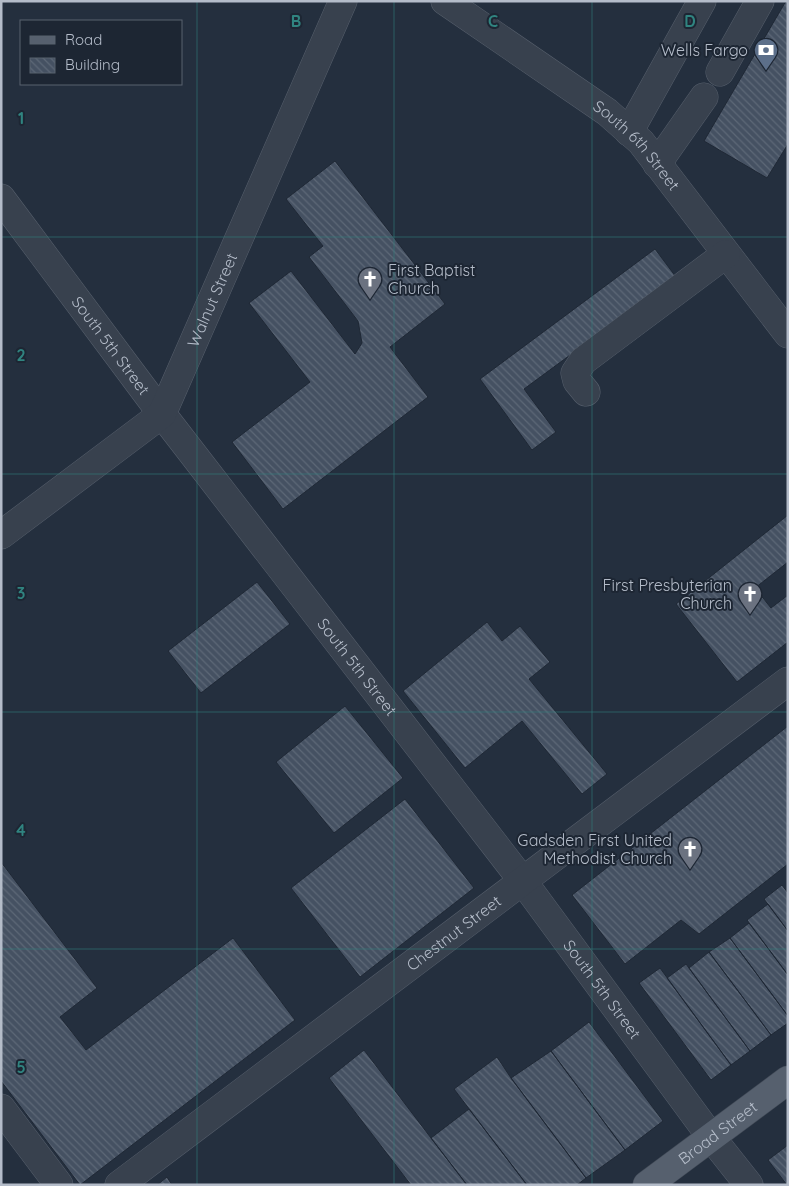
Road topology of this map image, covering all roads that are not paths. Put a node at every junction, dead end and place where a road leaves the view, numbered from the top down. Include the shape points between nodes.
1 (343, 1) edge
2 (444, 1) edge
3 (702, 1) edge
4 (760, 1) edge
5 (720, 72) dead end
6 (704, 97) dead end
7 (629, 132) junction
8 (657, 164) junction
9 (7, 216) edge
10 (726, 254) junction
11 (788, 334) edge
12 (586, 392) dead end
13 (162, 414) junction
14 (1, 535) edge
15 (788, 681) edge
16 (522, 880) junction
17 (788, 1080) edge
18 (1, 1108) edge
19 (711, 1137) junction
20 (59, 1185) edge
21 (119, 1185) edge
22 (647, 1185) edge
23 (749, 1185) edge

1 - 13 street, Walnut Street
2 - 7 street, South 6th Street via 607,112
3 - 7 street
4 - 5 street
6 - 8 street
7 - 8 street, South 6th Street
8 - 10 street, South 6th Street
9 - 13 street, South 5th Street
10 - 11 street, South 6th Street
10 - 12 street via 583,361 575,373 577,382
13 - 14 street, Walnut Street
13 - 16 street, South 5th Street
15 - 16 street, Chestnut Street
16 - 19 street, South 5th Street
16 - 21 street, Chestnut Street
17 - 19 main road, Broad Street
18 - 20 street
19 - 22 main road, Broad Street
19 - 23 street, South 5th Street

